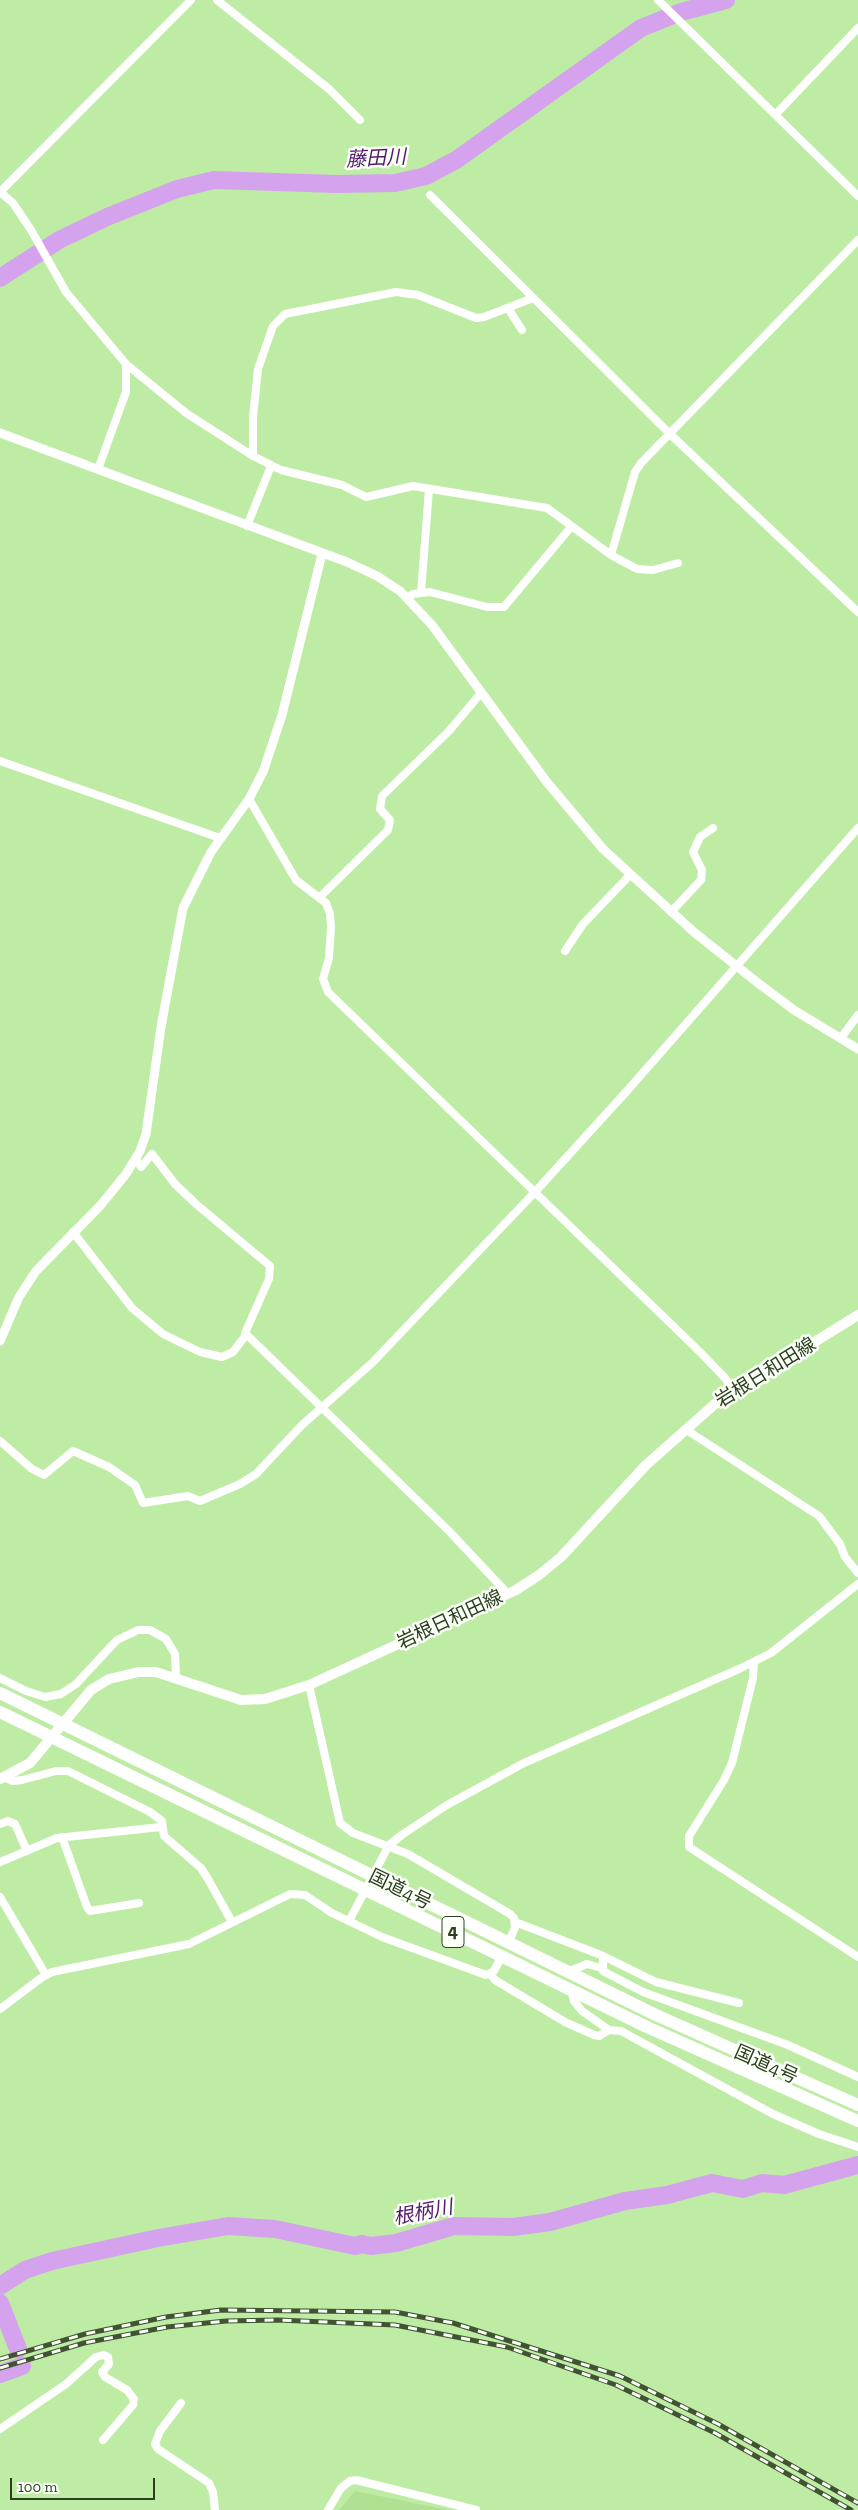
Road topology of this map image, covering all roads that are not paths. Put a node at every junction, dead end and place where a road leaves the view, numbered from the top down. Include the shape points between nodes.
1 (191, 0) edge
2 (216, 0) edge
3 (658, 0) edge
4 (858, 28) edge
5 (776, 114) junction
6 (360, 120) dead end
7 (0, 192) edge
8 (430, 195) dead end
9 (858, 196) edge
10 (858, 240) edge
11 (532, 298) junction
12 (508, 308) junction
13 (522, 330) dead end
14 (126, 364) junction
15 (669, 432) junction
16 (0, 434) edge
17 (253, 456) junction
18 (271, 466) junction
19 (98, 469) junction
20 (429, 489) junction
21 (247, 526) junction
22 (571, 528) junction
23 (322, 554) junction
24 (611, 555) junction
25 (678, 563) dead end
26 (421, 593) junction
27 (408, 598) junction
28 (858, 612) edge
29 (481, 693) junction
30 (0, 761) edge
31 (248, 798) junction
32 (713, 828) dead end
33 (858, 828) edge
34 (220, 838) junction
35 (630, 875) junction
36 (320, 897) junction
37 (671, 912) junction
38 (565, 951) dead end
39 (736, 965) junction
40 (858, 1015) edge
41 (841, 1038) junction
42 (858, 1049) edge
43 (136, 1159) junction
44 (535, 1192) junction
45 (73, 1232) junction
46 (858, 1315) edge
47 (246, 1335) junction
48 (0, 1341) edge
49 (734, 1392) junction
50 (322, 1409) junction
51 (685, 1429) junction
52 (0, 1441) edge
53 (858, 1573) edge
54 (858, 1584) edge
55 (508, 1594) junction
56 (754, 1662) junction
57 (176, 1677) junction
58 (0, 1678) edge
59 (309, 1685) junction
60 (0, 1693) edge
61 (0, 1712) edge
62 (62, 1723) junction
63 (51, 1737) junction
64 (2, 1778) edge
65 (0, 1824) edge
66 (161, 1827) junction
67 (62, 1837) junction
68 (389, 1845) junction
69 (27, 1851) junction
70 (0, 1862) edge
71 (0, 1897) edge
72 (139, 1903) dead end
73 (350, 1921) junction
74 (232, 1922) junction
75 (515, 1922) junction
76 (508, 1943) junction
77 (502, 1956) junction
78 (603, 1956) junction
79 (858, 1957) edge
80 (601, 1968) junction
81 (567, 1972) junction
82 (490, 1974) junction
83 (46, 1975) junction
84 (571, 1990) junction
85 (739, 2003) dead end
86 (0, 2009) edge
87 (609, 2030) junction
88 (858, 2077) edge
89 (858, 2105) edge
90 (858, 2121) edge
91 (858, 2148) edge
92 (181, 2403) dead end
93 (0, 2429) edge
94 (103, 2440) dead end
95 (215, 2510) edge
96 (328, 2510) edge
97 (476, 2510) edge

1 - 7 street
2 - 6 street via 329,89
3 - 5 street
4 - 5 street
5 - 9 street
7 - 14 street via 13,203 32,230 66,292
8 - 11 street
10 - 15 street
11 - 12 street
11 - 15 street
12 - 13 street
12 - 17 street via 476,318 418,295 396,292 285,314 270,332 258,369
14 - 17 street via 186,413
14 - 19 street via 126,392
15 - 24 street via 634,472
15 - 28 street
16 - 19 street
17 - 18 street
18 - 20 street via 342,485 366,497 407,486
18 - 21 street
19 - 21 street
20 - 22 street via 547,508
20 - 26 street
21 - 23 street
22 - 24 street
22 - 26 street via 504,607 487,607 436,593
23 - 27 street via 364,569
23 - 31 street via 273,746
24 - 25 street via 637,569 653,570
26 - 27 street
27 - 29 street via 432,625
29 - 35 street via 553,789 603,849
29 - 36 street via 449,731 382,796 380,808 390,820 388,830
30 - 34 street
31 - 34 street
31 - 36 street via 296,880
32 - 37 street via 700,837 693,852 702,870 701,880
33 - 39 street
34 - 43 street via 199,874 179,923 146,1134
35 - 37 street
35 - 38 street via 583,924
36 - 44 street via 330,914 329,958 323,979 328,992
37 - 39 street
39 - 41 street via 794,1010
39 - 44 street
40 - 41 street
41 - 42 street
43 - 45 street via 100,1206
43 - 47 street via 141,1167 152,1154 175,1184 196,1204 270,1266 269,1279 245,1330
44 - 49 street via 700,1352
44 - 50 street via 372,1363
45 - 47 street via 132,1308 163,1334 200,1352 222,1357 233,1352
45 - 48 street via 36,1271
46 - 49 main road, 岩根日和田線
47 - 50 street
49 - 51 main road, 岩根日和田線
50 - 52 street via 302,1425 256,1474 200,1501 188,1496 143,1503 134,1485 109,1467 73,1451 44,1475 32,1469
50 - 55 street via 449,1531
51 - 53 street via 819,1516
51 - 55 main road, 岩根日和田線 via 646,1465 562,1557 539,1576
54 - 56 street via 785,1643
55 - 59 main road, 岩根日和田線
56 - 68 street via 524,1763 447,1805
56 - 79 street via 732,1763 687,1842 689,1847
57 - 58 street via 175,1654 166,1639 150,1630 138,1630 117,1640 76,1684 61,1694 37,1694
57 - 59 main road, 岩根日和田線 via 240,1700 265,1699
57 - 62 main road, 岩根日和田線 via 139,1672 109,1679 90,1690
59 - 68 street via 340,1823 353,1833
60 - 62 highway, 国道4号 / 4
61 - 63 highway, 国道4号 / 4
62 - 63 main road, 岩根日和田線
62 - 76 highway, 国道4号 / 4
63 - 64 main road, 岩根日和田線 via 30,1763
63 - 77 highway, 国道4号 / 4
64 - 66 street via 13,1781 56,1770 68,1771 150,1812 162,1821
65 - 69 street via 8,1821 15,1824
66 - 67 street
66 - 74 street via 164,1836 204,1874
67 - 69 street
67 - 72 street via 90,1911
68 - 73 street
68 - 75 street via 510,1914
69 - 70 street
71 - 83 street
73 - 74 street via 298,1893 277,1899
73 - 82 street via 382,1937 480,1974
74 - 83 street via 189,1944 66,1968
75 - 76 street
75 - 78 street
76 - 81 highway, 国道4号 / 4
77 - 82 street
77 - 84 highway, 国道4号 / 4
78 - 80 street
78 - 85 street via 656,1982
80 - 81 street via 587,1964
80 - 88 street via 643,1992 788,2045
81 - 89 highway, 国道4号 / 4
82 - 87 street via 565,2022 599,2036
83 - 86 street
84 - 87 street via 582,2011
84 - 90 highway, 国道4号 / 4 via 740,2070
87 - 91 street via 621,2031 773,2114
92 - 95 street via 160,2431 155,2444 209,2483
93 - 94 street via 103,2354 108,2357 109,2364 102,2372 105,2377 134,2399 133,2405
96 - 97 street via 341,2488 350,2480 356,2480

